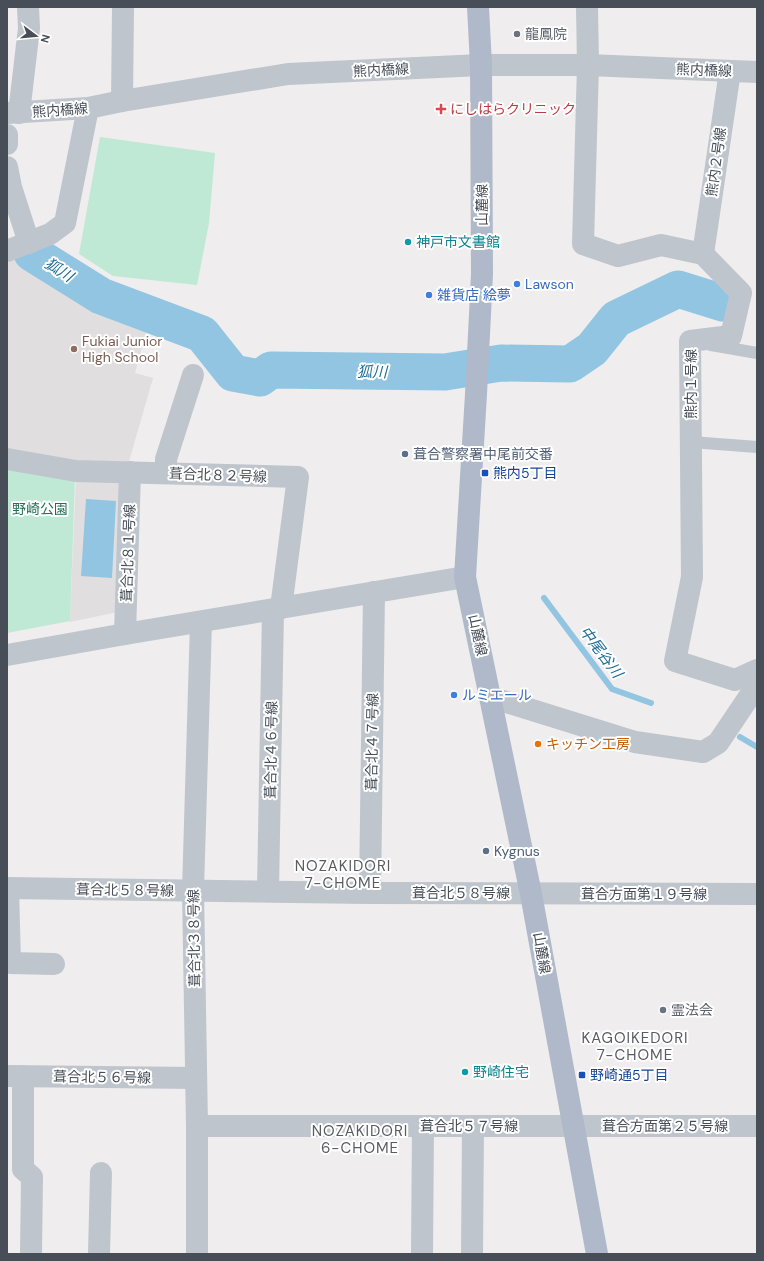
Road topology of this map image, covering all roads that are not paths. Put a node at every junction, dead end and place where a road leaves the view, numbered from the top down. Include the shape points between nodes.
1 (28, 7) edge
2 (123, 7) edge
3 (478, 7) edge
4 (587, 7) edge
5 (481, 65) junction
6 (588, 65) junction
7 (730, 71) junction
8 (757, 72) edge
9 (122, 101) junction
10 (88, 108) junction
11 (13, 113) edge
12 (7, 135) edge
13 (7, 144) edge
14 (7, 167) edge
15 (29, 243) junction
16 (7, 251) edge
17 (703, 254) junction
18 (690, 341) junction
19 (757, 353) edge
20 (193, 375) dead end
21 (691, 442) junction
22 (757, 447) edge
23 (7, 459) edge
24 (130, 472) junction
25 (166, 473) junction
26 (465, 577) junction
27 (374, 592) junction
28 (277, 609) junction
29 (201, 622) junction
30 (125, 634) junction
31 (7, 655) edge
32 (757, 670) edge
33 (757, 674) edge
34 (490, 697) junction
35 (7, 888) edge
36 (193, 890) junction
37 (268, 891) junction
38 (370, 892) junction
39 (531, 894) junction
40 (757, 894) edge
41 (54, 964) dead end
42 (15, 1076) edge
43 (196, 1078) junction
44 (197, 1126) junction
45 (423, 1126) junction
46 (473, 1126) junction
47 (574, 1126) junction
48 (757, 1126) edge
49 (101, 1173) dead end
50 (31, 1254) edge
51 (99, 1254) edge
52 (196, 1254) edge
53 (422, 1254) edge
54 (472, 1254) edge
55 (597, 1254) edge

1 - 11 street via 28,28
2 - 9 street
3 - 5 main road, 山麓線
4 - 6 street
5 - 6 street, 熊内橋線
5 - 9 street, 熊内橋線 via 288,74
5 - 26 main road, 山麓線 via 482,274
6 - 7 street, 熊内橋線
6 - 17 street via 583,244 618,256 661,245
7 - 8 street, 熊内橋線
7 - 17 street, 熊内２号線
9 - 10 street, 熊内橋線
10 - 11 street, 熊内橋線
10 - 15 street via 64,223 50,234
12 - 13 street
14 - 15 street
15 - 16 street
17 - 18 street, 熊内１号線 via 741,294 731,336
18 - 19 lane
18 - 21 street, 熊内１号線
20 - 25 street via 166,460
21 - 22 lane
21 - 32 street, 熊内１号線 via 692,577 675,661 735,680
23 - 24 street, 葺合北８２号線 via 76,471
24 - 25 street, 葺合北８２号線
24 - 30 street, 葺合北８１号線
25 - 28 street, 葺合北８２号線 via 298,477
26 - 27 street
26 - 34 main road, 山麓線
27 - 28 street
27 - 38 street, 葺合北４７号線
28 - 29 street
28 - 37 street, 葺合北４６号線
29 - 30 street
29 - 36 street, 葺合北３８号線
30 - 31 street
33 - 34 street via 751,694 718,743 703,752 634,742
34 - 39 main road, 山麓線
35 - 36 street, 葺合北５８号線
35 - 41 street via 10,963
36 - 37 street, 葺合北５８号線
36 - 43 street, 葺合北３８号線
37 - 38 street, 葺合北５８号線
38 - 39 street, 葺合北５８号線
39 - 40 street, 葺合方面第１９号線
39 - 47 main road, 山麓線
42 - 43 street, 葺合北５６号線
42 - 50 street via 24,1169 32,1177
43 - 44 street, 葺合北３８号線
44 - 45 street, 葺合北５７号線
44 - 52 street, 葺合北３８号線
45 - 46 street, 葺合北５７号線
45 - 53 street
46 - 47 street, 葺合北５７号線
46 - 54 street
47 - 48 street, 葺合方面第２５号線
47 - 55 main road, 山麓線
49 - 51 street

